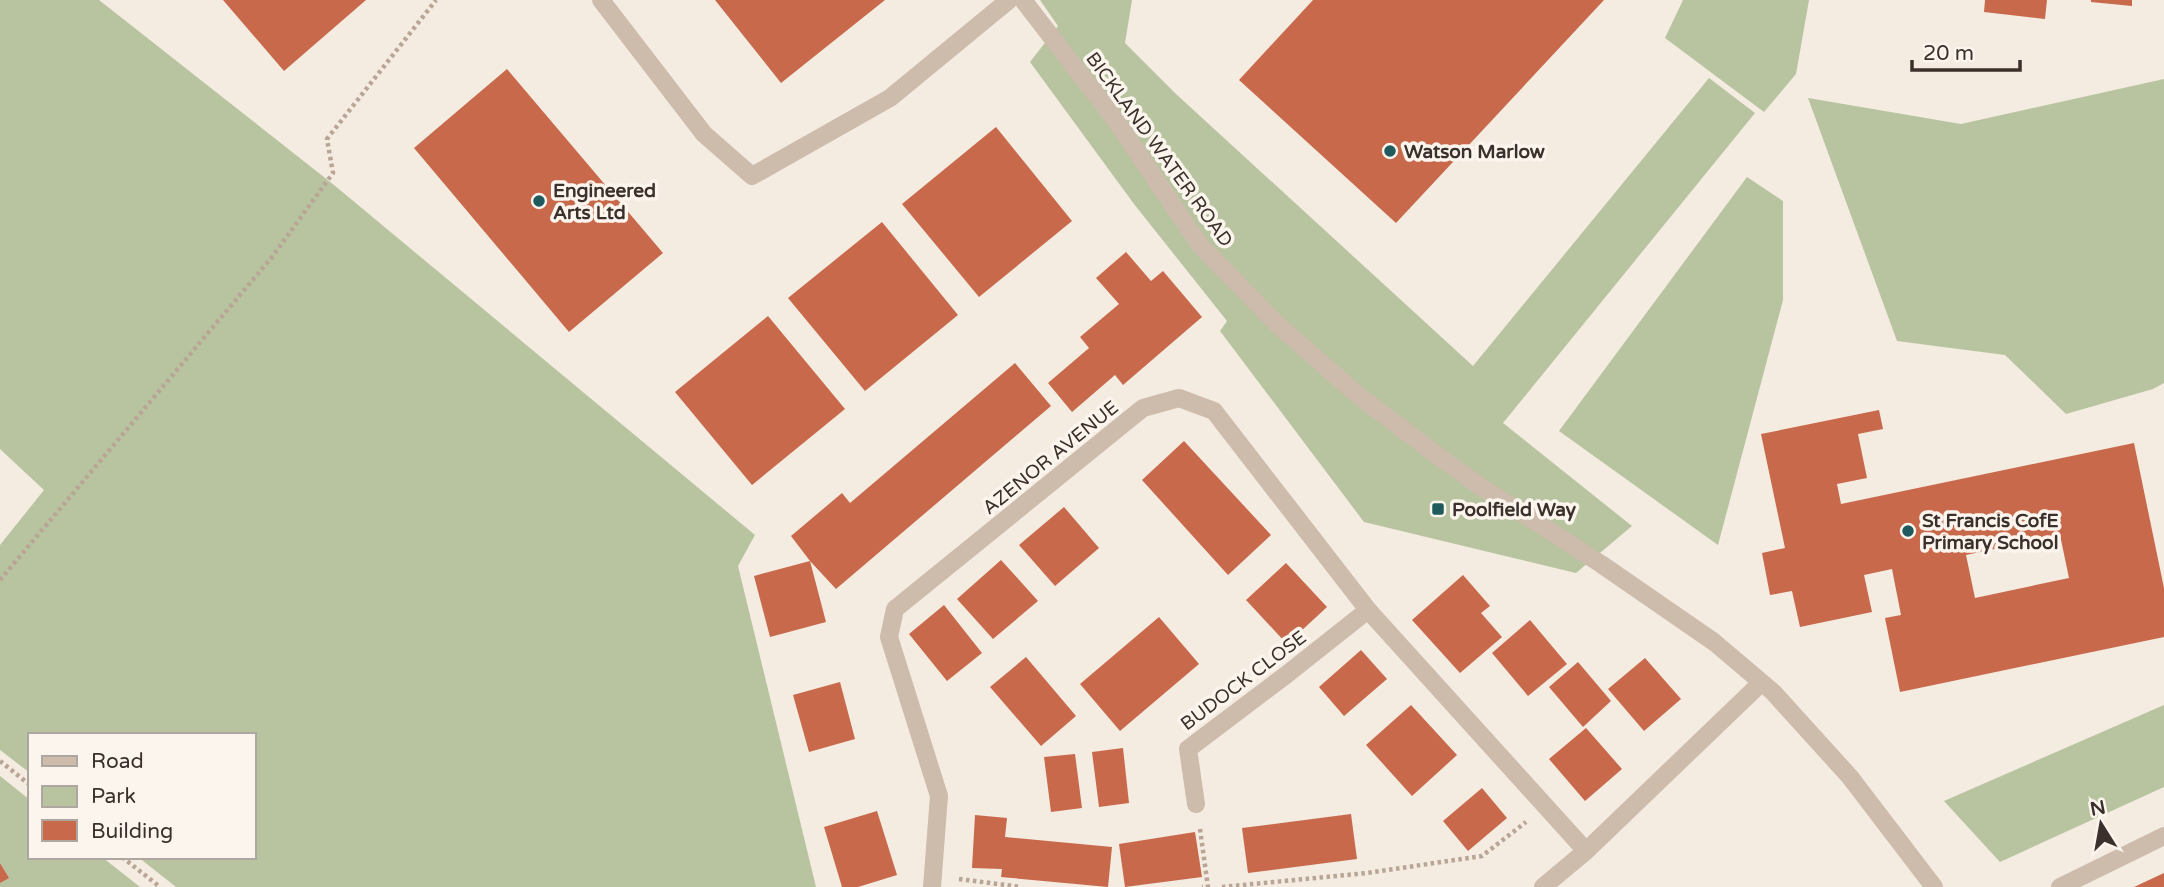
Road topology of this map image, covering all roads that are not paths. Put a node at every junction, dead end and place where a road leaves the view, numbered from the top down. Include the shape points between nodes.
1 (601, 0) edge
2 (1009, 0) edge
3 (1023, 0) edge
4 (1368, 610) junction
5 (1761, 683) junction
6 (1196, 804) road end
7 (2164, 836) edge
8 (1586, 851) junction
9 (933, 882) edge
10 (1543, 887) edge
11 (1934, 887) edge
12 (2060, 887) edge

1 - 2 street via 704,134 752,176 890,98
3 - 5 street, BICKLAND WATER ROAD via 1114,118 1200,245 1278,325 1359,396 1446,462 1714,642
4 - 6 street, BUDOCK CLOSE via 1188,749
4 - 8 street, AZENOR AVENUE
4 - 9 street, AZENOR AVENUE via 1214,411 1179,398 1143,408 895,610 889,637 939,796
5 - 8 street
5 - 11 street, BICKLAND WATER ROAD via 1850,777
7 - 12 street
8 - 10 street

